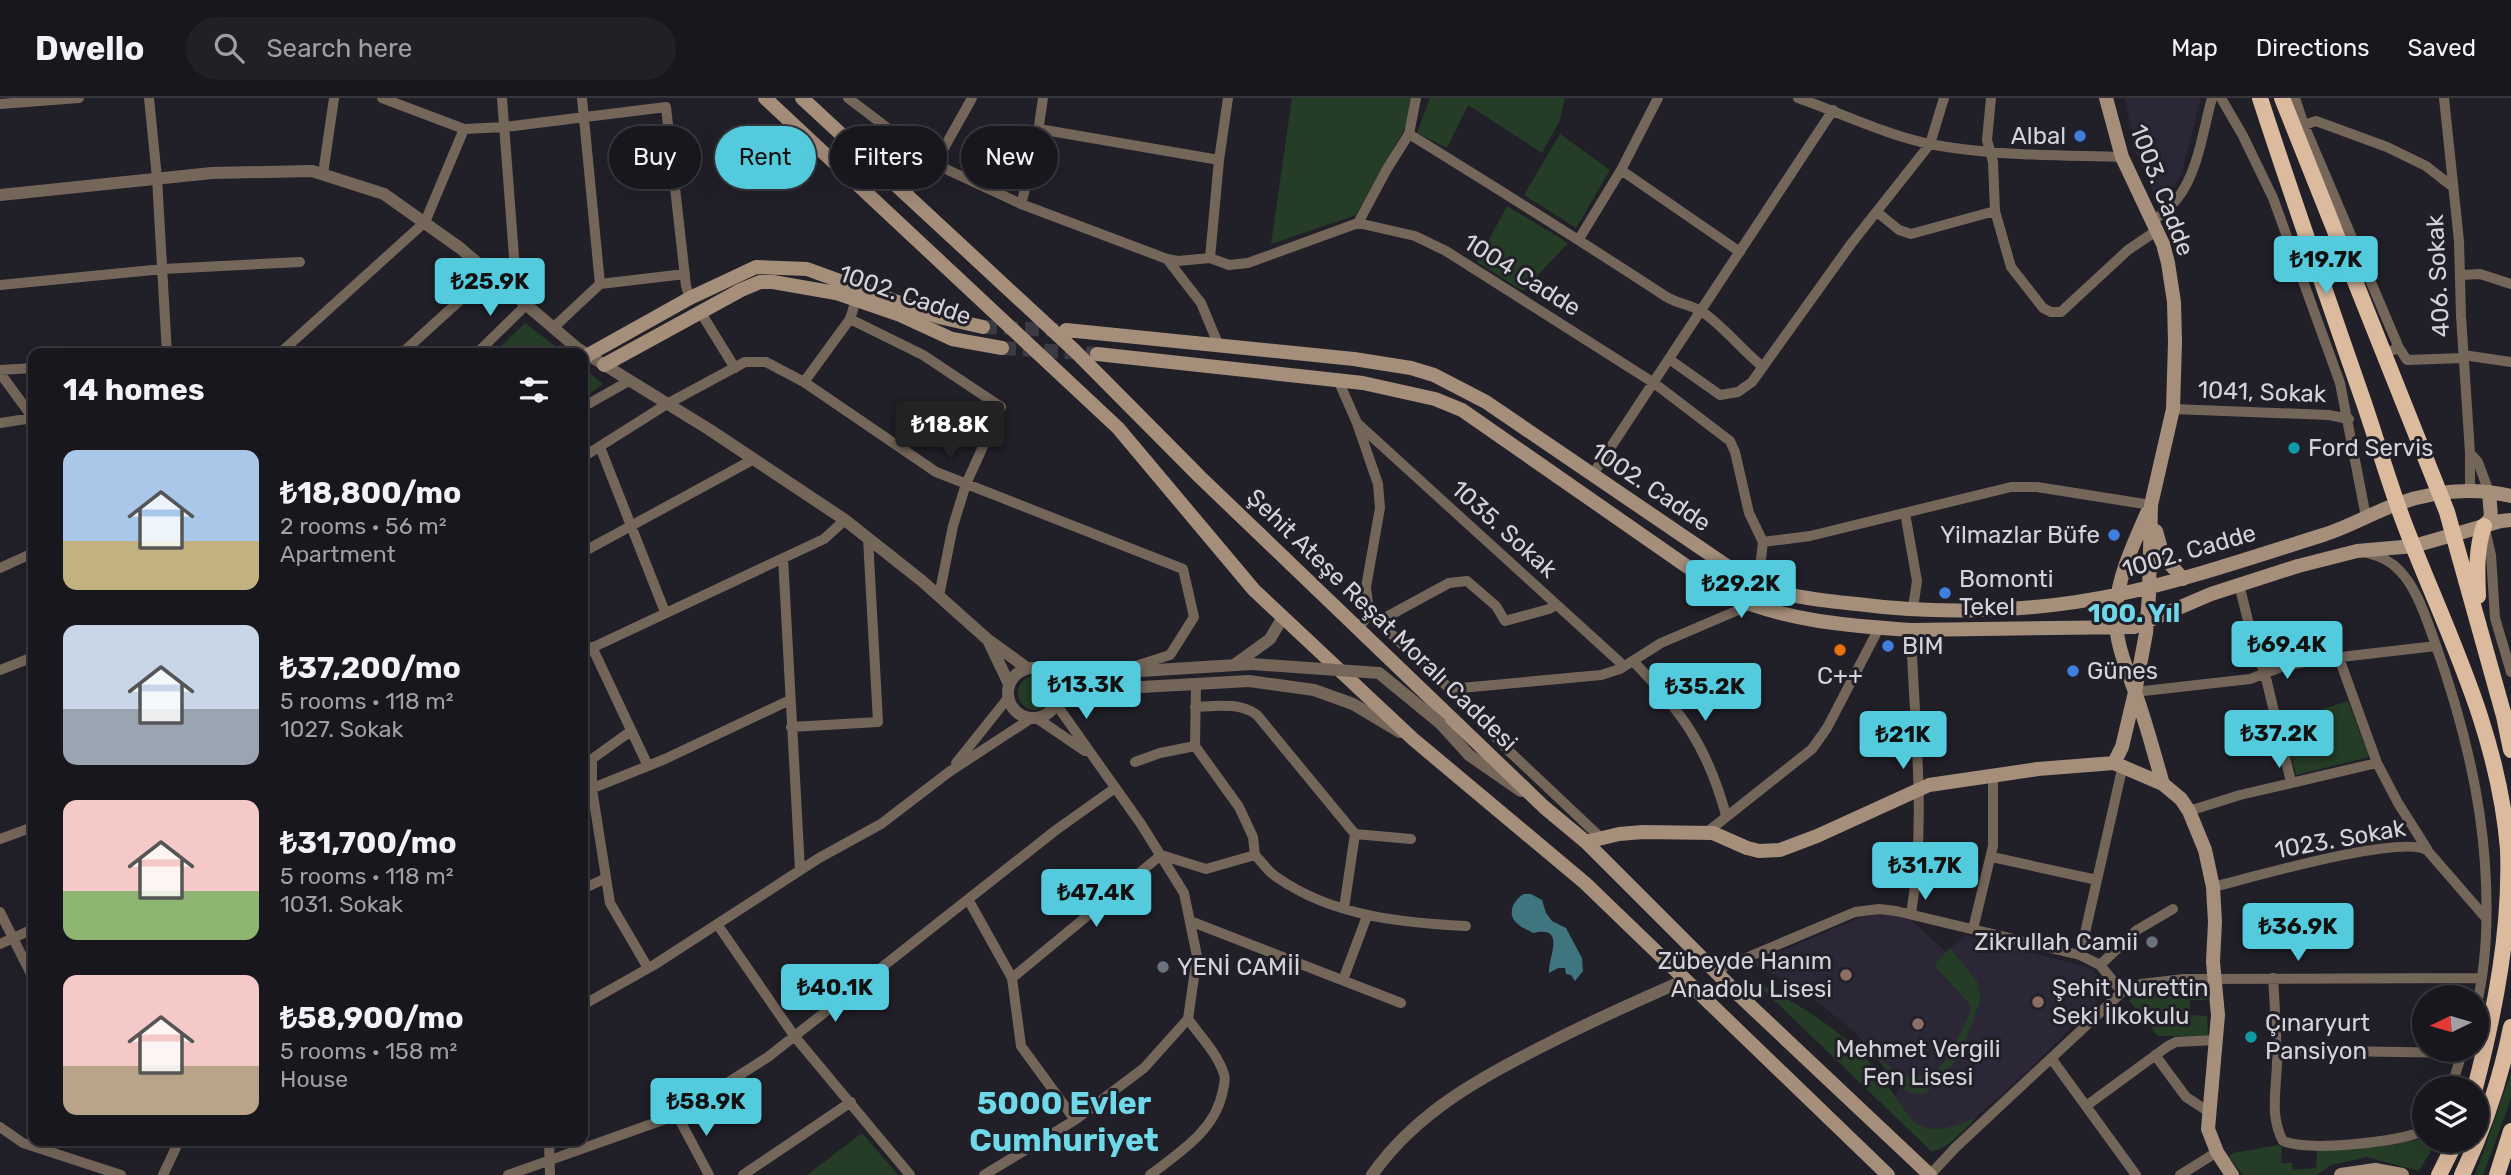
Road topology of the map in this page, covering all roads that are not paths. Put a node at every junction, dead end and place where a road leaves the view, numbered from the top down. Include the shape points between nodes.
1 (79, 98) edge
2 (149, 98) edge
3 (334, 98) edge
4 (382, 98) edge
5 (502, 98) edge
6 (582, 98) edge
7 (765, 98) edge
8 (802, 98) edge
9 (848, 98) edge
10 (972, 98) edge
11 (1043, 98) edge
12 (1228, 98) edge
13 (1416, 98) edge
14 (1658, 98) edge
15 (1798, 98) edge
16 (1944, 98) edge
17 (1991, 98) edge
18 (2106, 98) edge
19 (2212, 98) edge
20 (2221, 98) edge
21 (2260, 98) edge
22 (2282, 98) edge
23 (2295, 98) edge
24 (2444, 98) edge
25 (0, 104) edge
26 (1833, 110) junction
27 (586, 117) junction
28 (885, 126) edge
29 (1039, 126) edge
30 (505, 127) junction
31 (2299, 127) junction
32 (464, 129) junction
33 (1058, 132) edge
34 (1409, 134) junction
35 (947, 143) edge
36 (1930, 144) junction
37 (1990, 152) junction
38 (2122, 157) junction
39 (1219, 160) junction
40 (947, 170) edge
41 (1621, 170) junction
42 (323, 174) junction
43 (157, 178) junction
44 (2453, 187) junction
45 (1025, 189) edge
46 (0, 195) edge
47 (1021, 204) junction
48 (1995, 211) junction
49 (1877, 212) junction
50 (425, 222) junction
51 (1358, 223) junction
52 (2154, 227) junction
53 (1579, 239) junction
54 (1740, 252) junction
55 (1210, 258) junction
56 (1167, 259) junction
57 (300, 262) dead end
58 (163, 269) junction
59 (489, 273) junction
60 (685, 274) junction
61 (2461, 275) junction
62 (600, 284) junction
63 (2511, 284) edge
64 (0, 285) edge
65 (507, 289) junction
66 (858, 294) junction
67 (690, 298) junction
68 (526, 305) junction
69 (1701, 311) junction
70 (701, 313) junction
71 (850, 319) junction
72 (983, 327) tunnel mouth
73 (553, 328) junction
74 (1066, 330) tunnel mouth
75 (1219, 346) junction
76 (167, 348) edge
77 (286, 348) edge
78 (408, 348) edge
79 (482, 348) edge
80 (579, 348) edge
81 (1002, 348) tunnel mouth
82 (2399, 348) junction
83 (1097, 354) tunnel mouth
84 (2383, 354) junction
85 (588, 355) joint
86 (2463, 356) junction
87 (1340, 358) junction
88 (1669, 359) junction
89 (2511, 362) edge
90 (604, 365) junction
91 (1217, 367) junction
92 (1763, 367) junction
93 (28, 368) edge
94 (734, 368) junction
95 (0, 371) edge
96 (1338, 380) junction
97 (629, 381) junction
98 (804, 382) junction
99 (1654, 383) junction
100 (588, 404) edge
101 (667, 404) junction
102 (2174, 409) junction
103 (28, 411) edge
104 (28, 419) edge
105 (2349, 419) junction
106 (1357, 423) junction
107 (0, 424) edge
108 (600, 447) junction
109 (2470, 453) junction
110 (588, 454) edge
111 (754, 459) junction
112 (1593, 474) junction
113 (966, 484) junction
114 (2470, 491) junction
115 (2489, 492) junction
116 (1581, 493) junction
117 (2440, 494) junction
118 (2511, 496) edge
119 (2398, 504) junction
120 (2151, 505) junction
121 (1905, 513) junction
122 (2366, 517) junction
123 (845, 520) junction
124 (2511, 520) edge
125 (632, 526) junction
126 (2484, 526) junction
127 (2455, 534) junction
128 (868, 538) junction
129 (1763, 542) junction
130 (2414, 546) junction
131 (588, 549) edge
132 (2357, 551) junction
133 (28, 556) edge
134 (782, 558) junction
135 (0, 568) edge
136 (2183, 579) junction
137 (2239, 584) junction
138 (1758, 585) junction
139 (2149, 587) junction
140 (2118, 595) junction
141 (939, 596) junction
142 (1556, 605) junction
143 (1750, 605) junction
144 (1913, 608) junction
145 (665, 612) junction
146 (1369, 613) junction
147 (1283, 617) junction
148 (1379, 621) junction
149 (2147, 621) junction
150 (1879, 628) junction
151 (2116, 628) junction
152 (1358, 630) junction
153 (1912, 630) junction
154 (2481, 634) junction
155 (987, 639) junction
156 (2436, 646) junction
157 (588, 650) edge
158 (588, 652) edge
159 (2339, 658) junction
160 (28, 659) edge
161 (1628, 664) junction
162 (1233, 666) junction
163 (1027, 668) junction
164 (0, 670) edge
165 (1126, 670) junction
166 (1047, 672) junction
167 (2511, 672) edge
168 (2265, 674) junction
169 (1196, 684) junction
170 (1450, 689) junction
171 (1009, 691) junction
172 (2136, 692) junction
173 (790, 700) junction
174 (1057, 701) junction
175 (1195, 706) junction
176 (1034, 719) junction
177 (791, 727) junction
178 (631, 731) junction
179 (1413, 740) junction
180 (1195, 746) junction
181 (2511, 750) edge
182 (1091, 755) junction
183 (1135, 762) dead end
184 (2377, 763) junction
185 (2119, 764) junction
186 (648, 766) junction
187 (949, 772) junction
188 (1993, 774) junction
189 (2291, 782) junction
190 (2164, 784) junction
191 (588, 785) edge
192 (1115, 788) junction
193 (1920, 789) junction
194 (588, 791) edge
195 (588, 796) edge
196 (1544, 807) junction
197 (2189, 811) junction
198 (1726, 815) junction
199 (28, 829) edge
200 (1706, 833) junction
201 (1355, 834) junction
202 (1601, 838) junction
203 (0, 839) edge
204 (1411, 839) dead end
205 (1586, 842) junction
206 (2427, 849) junction
207 (1161, 855) junction
208 (1255, 855) junction
209 (1992, 857) junction
210 (800, 870) junction
211 (606, 878) junction
212 (2097, 880) junction
213 (588, 887) edge
214 (2213, 887) junction
215 (969, 901) junction
216 (1344, 908) junction
217 (2173, 909) dead end
218 (0, 912) edge
219 (1911, 914) junction
220 (1367, 916) junction
221 (2485, 917) junction
222 (1190, 921) junction
223 (717, 924) junction
224 (1466, 926) dead end
225 (1973, 929) junction
226 (28, 932) edge
227 (13, 939) junction
228 (0, 944) edge
229 (2080, 955) junction
230 (2100, 965) junction
231 (28, 968) edge
232 (648, 968) junction
233 (1715, 971) junction
234 (1012, 978) junction
235 (2215, 978) junction
236 (2273, 978) junction
237 (2483, 978) junction
238 (1685, 979) junction
239 (1343, 980) junction
240 (2481, 985) edge
241 (2122, 992) junction
242 (588, 1002) edge
243 (1401, 1003) dead end
244 (1188, 1019) junction
245 (2511, 1027) edge
246 (795, 1037) junction
247 (2216, 1040) junction
248 (2277, 1051) junction
249 (2412, 1051) edge
250 (2155, 1055) junction
251 (2051, 1058) junction
252 (2478, 1076) edge
253 (851, 1102) junction
254 (2087, 1106) junction
255 (2209, 1112) junction
256 (677, 1115) junction
257 (1075, 1120) junction
258 (2511, 1131) edge
259 (2, 1133) edge
260 (2412, 1136) edge
261 (28, 1145) edge
262 (32, 1146) edge
263 (177, 1146) edge
264 (549, 1146) edge
265 (2217, 1152) junction
266 (2450, 1153) edge
267 (550, 1160) junction
268 (121, 1175) edge
269 (163, 1175) edge
270 (508, 1175) edge
271 (550, 1175) edge
272 (709, 1175) edge
273 (743, 1175) edge
274 (911, 1175) edge
275 (984, 1175) edge
276 (1150, 1175) edge
277 (1372, 1175) edge
278 (1888, 1175) edge
279 (1930, 1175) edge
280 (2136, 1175) edge
281 (2180, 1175) edge
282 (2232, 1175) edge
283 (2341, 1175) edge
284 (2402, 1175) edge
285 (2439, 1175) edge
286 (2462, 1175) edge
287 (2497, 1175) edge

1 - 25 street
2 - 43 street
3 - 42 street
4 - 32 street
5 - 30 street
6 - 27 street
7 - 147 main road via 1118,428 1254,590
8 - 152 main road, Şehit Ateşe Reşat Moralı Caddesi via 1075,351
9 - 28 street
10 - 35 street
11 - 29 street
12 - 39 street
13 - 34 street
14 - 41 street
15 - 26 street
16 - 36 street
17 - 37 street
18 - 38 main road, 1003. Cadde
19 - 52 street via 2183,189
20 - 105 street via 2264,178 2292,246
21 - 119 highway
22 - 31 highway
23 - 31 street
24 - 44 street, 406. Sokak
26 - 36 street
26 - 54 street
27 - 30 street
27 - 60 street via 666,107
27 - 62 street
30 - 32 street
30 - 65 street via 514,257
31 - 44 street via 2315,121 2387,147 2426,166
31 - 82 street
31 - 84 highway
32 - 50 street
33 - 39 street
34 - 51 street
34 - 53 street
36 - 37 street
36 - 49 street
37 - 38 street
37 - 48 street
38 - 52 main road, 1003. Cadde
39 - 55 street
40 - 47 street
41 - 53 street
41 - 54 street
42 - 43 street via 212,173
42 - 50 street via 384,194
43 - 46 street
43 - 58 street
44 - 61 street, 406. Sokak
45 - 47 street
47 - 56 street
48 - 49 street via 1911,234
48 - 52 street via 2011,267 2051,312 2061,312
49 - 92 street
50 - 59 street
50 - 77 street
51 - 55 street via 1248,263 1229,265
51 - 99 street, 1004 Cadde via 1415,236 1446,251
52 - 102 main road, 1003. Cadde via 2172,282
53 - 69 street via 1670,299
54 - 69 street
55 - 56 street
56 - 75 street via 1201,303
57 - 58 street
58 - 64 street
58 - 76 street
59 - 65 street
59 - 78 street
60 - 62 street
60 - 67 street
61 - 63 street via 2480,274
61 - 86 street, 406. Sokak
62 - 73 street
65 - 68 street
66 - 67 main road, 1002. Cadde via 807,269 756,267
66 - 70 main road, 1002. Cadde via 760,282
66 - 71 street
66 - 72 main road, 1002. Cadde
66 - 81 main road, 1002. Cadde via 952,339
67 - 70 main road
67 - 85 main road, 1002. Cadde
68 - 73 street
68 - 79 street
69 - 88 street
69 - 92 street
70 - 90 main road, 1002. Cadde
70 - 94 street
71 - 98 street
71 - 113 street via 923,355 1001,407
73 - 80 street
74 - 75 main road, 1002. Cadde
75 - 87 main road, 1002. Cadde
75 - 91 main road
82 - 84 street
82 - 86 street via 2407,360
83 - 91 main road, 1002. Cadde
84 - 117 highway
85 - 90 street
86 - 89 street
86 - 109 street, 406. Sokak
87 - 96 main road
87 - 112 main road, 1002. Cadde via 1411,368 1447,381
88 - 92 street via 1720,395 1738,393
88 - 99 street
90 - 97 street
91 - 96 main road, 1002. Cadde
93 - 95 street
94 - 98 street via 745,362 766,362
94 - 101 street
95 - 103 street
96 - 106 street
96 - 116 main road, 1002. Cadde via 1400,390 1462,410
97 - 100 street
97 - 101 street
98 - 113 street via 936,472
99 - 112 street
99 - 129 street, 1004 Cadde via 1730,441 1749,513
101 - 108 street
101 - 111 street
102 - 105 street, 1041, Sokak
102 - 120 main road, 1003. Cadde
104 - 107 street
105 - 122 street
106 - 142 street, 1035. Sokak
106 - 146 street via 1378,484 1380,509 1366,587
108 - 110 street
108 - 125 street
109 - 114 street, 406. Sokak
109 - 115 street
111 - 123 street
111 - 125 street
112 - 116 main road
112 - 138 main road, 1002. Cadde
113 - 141 street
113 - 165 street via 1182,569 1194,617 1170,654
114 - 115 main road, 1002. Cadde
114 - 117 main road, 1002. Cadde
115 - 118 main road, 1002. Cadde
115 - 126 main road via 2491,517
116 - 143 main road, 1002. Cadde via 1728,595
117 - 119 main road, 1002. Cadde
117 - 127 highway
119 - 122 main road, 1002. Cadde
119 - 130 highway
120 - 121 street via 2011,487
120 - 136 main road via 2163,556
120 - 139 main road, 1003. Cadde
120 - 140 main road, 1003. Cadde
121 - 129 street via 1810,536
121 - 144 street via 1917,581
122 - 136 main road, 1002. Cadde via 2327,534
123 - 128 street
123 - 134 street via 824,539
124 - 126 main road, 1002. Cadde
125 - 131 street
125 - 145 street
126 - 127 main road, 1002. Cadde
126 - 154 highway via 2477,570
126 - 167 street via 2491,555 2495,618
127 - 130 main road, 1002. Cadde
127 - 154 highway
128 - 141 street
128 - 177 street via 878,722
129 - 138 street
130 - 132 main road, 1002. Cadde
130 - 252 highway via 2481,713 2506,830 2509,876 2504,949
132 - 137 main road, 1002. Cadde
132 - 156 street via 2388,561 2400,571 2417,598
133 - 135 street
134 - 145 street
134 - 173 street
136 - 139 main road, 1002. Cadde
137 - 149 main road, 1002. Cadde
137 - 168 street
138 - 143 main road
138 - 144 main road, 1002. Cadde via 1811,599
139 - 140 main road, 1002. Cadde
139 - 149 main road, 1003. Cadde
140 - 144 main road, 1002. Cadde via 2052,605
140 - 151 main road, 1003. Cadde
141 - 155 street
142 - 148 street via 1505,621 1496,606 1468,581 1449,583
142 - 161 street, 1035. Sokak
143 - 150 main road, 1002. Cadde via 1807,619
143 - 161 street via 1661,643
144 - 153 main road
145 - 157 street
146 - 148 street
146 - 152 street
147 - 162 street via 1270,639
147 - 179 main road
148 - 170 street
149 - 151 main road, 1002. Cadde
149 - 172 main road, 1003. Cadde
150 - 153 main road, 1002. Cadde
150 - 198 street via 1819,739 1802,758
151 - 153 main road, 1002. Cadde
151 - 172 main road, 1003. Cadde via 2122,663
152 - 196 main road, Şehit Ateşe Reşat Moralı Caddesi
153 - 193 street
154 - 181 highway
155 - 163 street
155 - 171 street
156 - 159 street
156 - 221 street via 2473,782 2484,851
158 - 178 street
159 - 168 street via 2294,664
159 - 184 street
160 - 164 street
161 - 170 street via 1582,678
161 - 198 street, 1035. Sokak via 1668,698 1688,726 1712,769
162 - 165 street
162 - 196 street, bridge via 1379,673 1440,723 1469,755
163 - 166 street
163 - 171 street
165 - 166 street via 1082,667
166 - 174 street via 1056,683
168 - 172 street
168 - 189 street
169 - 174 street via 1106,689
169 - 175 street
169 - 179 street via 1249,681 1314,690 1353,704
170 - 202 street
171 - 176 street via 1015,712
171 - 187 street
172 - 185 main road
172 - 190 main road, 1003. Cadde
173 - 177 street
173 - 186 street
174 - 176 street via 1045,716
174 - 182 street
175 - 180 street
175 - 201 street via 1237,706 1257,715
176 - 182 street
176 - 187 street
177 - 210 street
178 - 186 street
178 - 191 street via 592,759
179 - 238 main road via 1585,883
180 - 183 street
180 - 208 street via 1239,807 1253,837
182 - 192 street
184 - 189 street
184 - 206 street
185 - 188 main road
185 - 190 main road
185 - 212 street
186 - 194 street
187 - 210 street via 881,824
188 - 193 main road
188 - 209 street
189 - 197 street
190 - 197 main road
192 - 207 street
192 - 215 street
193 - 200 main road via 1780,850 1759,851
193 - 219 street via 1920,844
195 - 211 street
196 - 205 main road, Şehit Ateşe Reşat Moralı Caddesi
197 - 214 main road
198 - 200 street
199 - 203 street
200 - 202 main road via 1643,832
201 - 204 street
201 - 216 street
202 - 205 main road
205 - 233 main road, Şehit Ateşe Reşat Moralı Caddesi
206 - 214 street, 1023. Sokak via 2401,846 2342,855
206 - 221 street, 1023. Sokak
207 - 208 street via 1206,869
207 - 222 street via 1184,893
207 - 234 street
208 - 216 street via 1275,877
209 - 212 street
209 - 225 street
210 - 223 street
211 - 213 street
211 - 232 street via 610,903
212 - 229 street
214 - 235 main road
215 - 234 street
215 - 246 street
216 - 220 street
217 - 230 street via 2137,930
218 - 227 street
219 - 225 street
219 - 233 street via 1888,909 1861,911
220 - 224 street
220 - 239 street
221 - 237 street
222 - 239 street
222 - 244 street via 1197,956
223 - 232 street
223 - 246 street
225 - 229 street
226 - 227 street
227 - 228 street
227 - 231 street
229 - 230 street
230 - 241 street
232 - 242 street
233 - 279 main road, Şehit Ateşe Reşat Moralı Caddesi
234 - 257 street via 1021,1046
235 - 236 street
235 - 241 street via 2152,982
235 - 247 main road
236 - 237 street
236 - 248 street
237 - 240 street
238 - 277 street via 1501,1066 1452,1096
238 - 278 main road
239 - 243 street
241 - 251 street
244 - 257 street via 1144,1068
244 - 276 street via 1225,1077 1221,1105 1209,1126
245 - 286 highway via 2487,1115
246 - 253 street
246 - 256 street
247 - 250 street via 2176,1042
247 - 255 main road
248 - 249 street
248 - 260 street via 2274,1114 2283,1141 2351,1144
250 - 254 street
250 - 255 street via 2186,1097
251 - 254 street
251 - 279 street
253 - 273 street
253 - 274 street
254 - 280 street
255 - 265 main road via 2208,1129
256 - 267 street
256 - 272 street
257 - 275 street
258 - 287 highway
259 - 261 street
262 - 268 street
263 - 269 street
264 - 267 street
265 - 281 street
265 - 282 main road
266 - 285 highway
267 - 270 street
267 - 271 street
283 - 284 main road via 2375,1170

